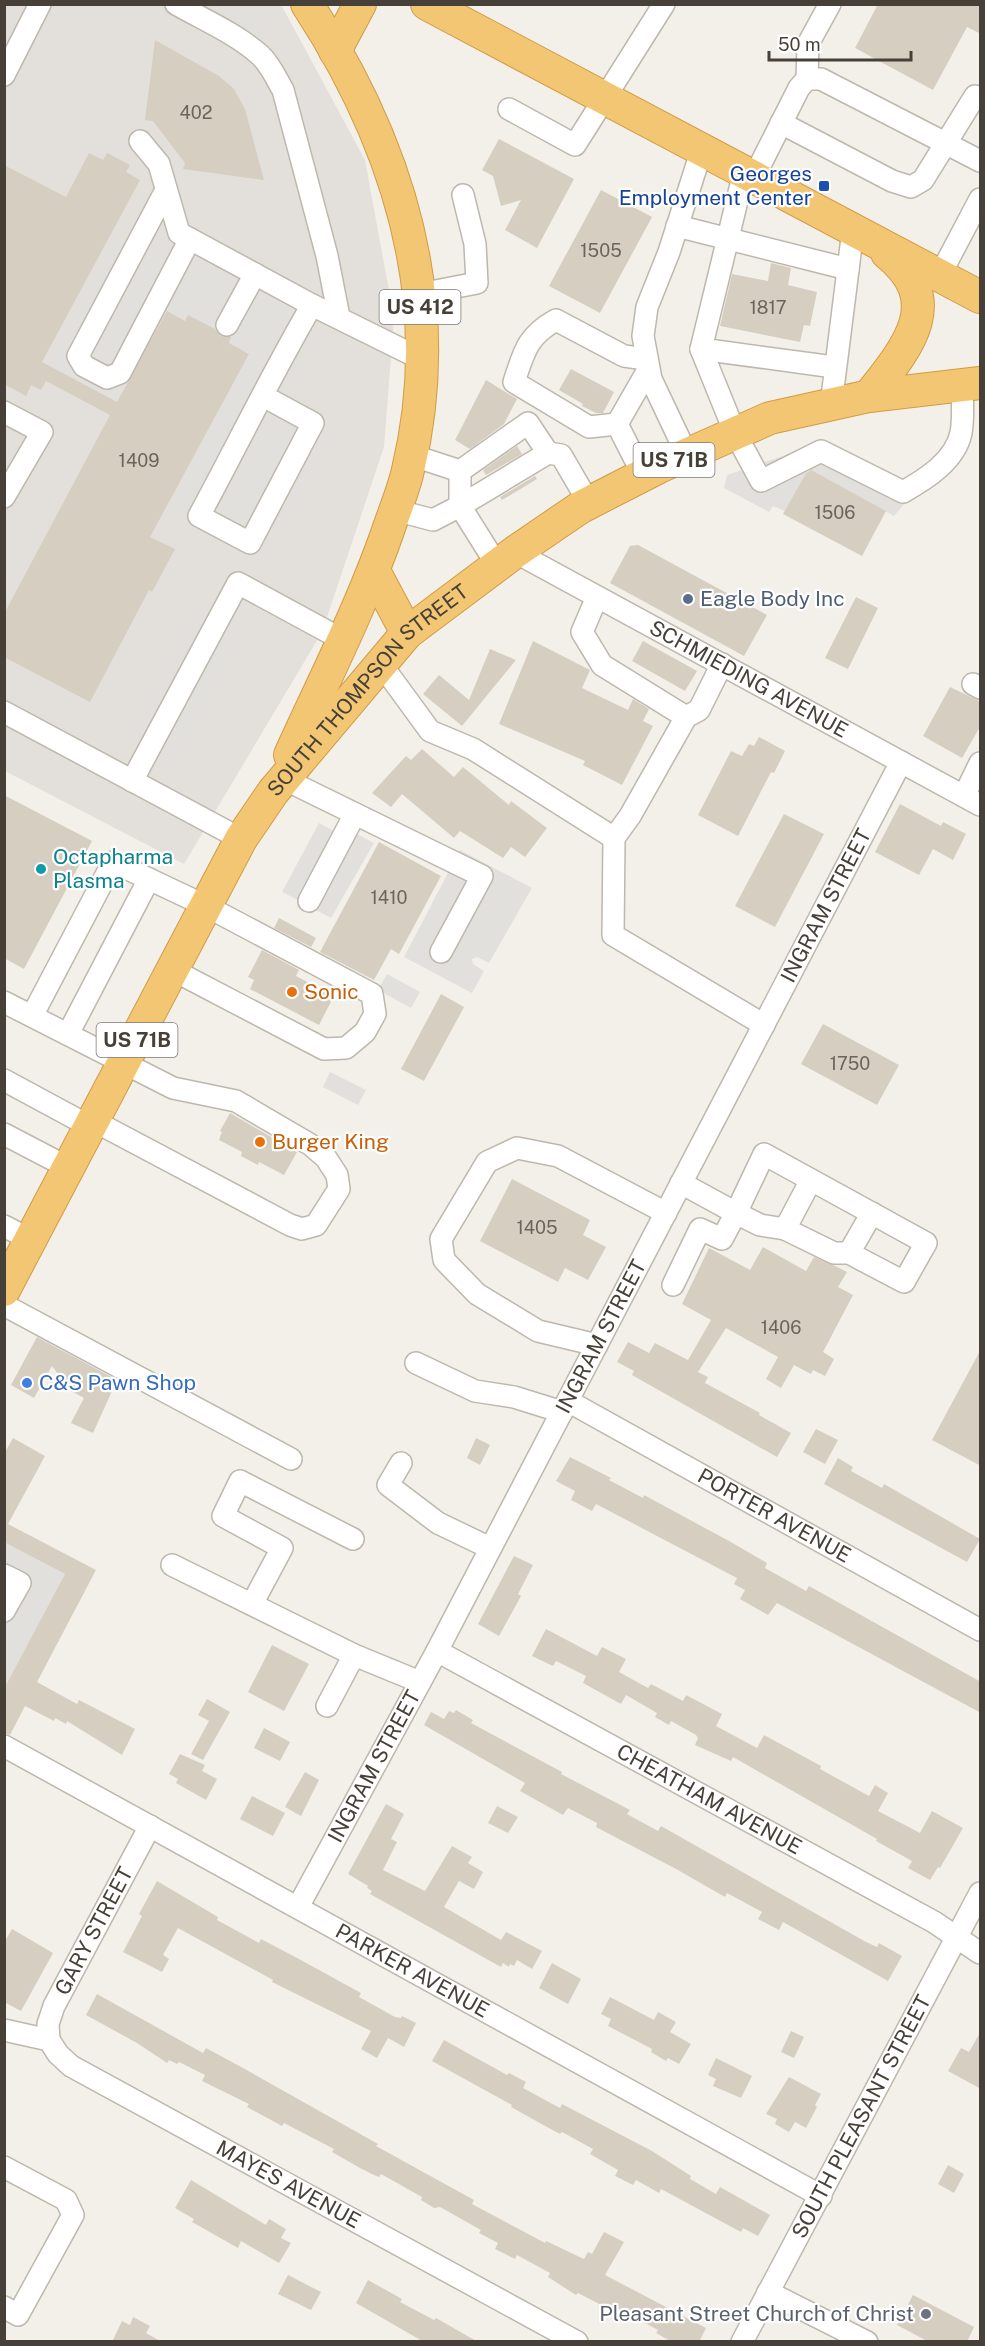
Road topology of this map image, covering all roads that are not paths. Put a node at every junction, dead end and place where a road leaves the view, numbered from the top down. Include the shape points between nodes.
1 (40, 4) edge
2 (176, 4) edge
3 (360, 4) edge
4 (428, 4) edge
5 (664, 4) edge
6 (830, 4) edge
7 (325, 22) edge
8 (6, 69) edge
9 (807, 79) junction
10 (975, 96) dead end
11 (603, 98) junction
12 (509, 109) dead end
13 (781, 123) junction
14 (140, 141) dead end
15 (946, 144) junction
16 (702, 149) junction
17 (981, 161) edge
18 (749, 174) junction
19 (166, 190) junction
20 (463, 195) dead end
21 (981, 199) edge
22 (677, 226) junction
23 (859, 233) junction
24 (189, 239) junction
25 (726, 240) junction
26 (848, 269) junction
27 (255, 274) junction
28 (940, 275) junction
29 (420, 294) junction
30 (981, 297) edge
31 (312, 305) junction
32 (339, 317) junction
33 (227, 325) dead end
34 (700, 349) junction
35 (421, 359) junction
36 (647, 364) junction
37 (834, 367) junction
38 (971, 384) edge
39 (263, 396) junction
40 (869, 396) junction
41 (831, 405) junction
42 (4, 412) edge
43 (617, 424) junction
44 (735, 433) junction
45 (549, 453) junction
46 (687, 454) junction
47 (411, 455) junction
48 (460, 471) junction
49 (643, 475) junction
50 (4, 497) edge
51 (589, 502) junction
52 (460, 506) junction
53 (395, 510) junction
54 (506, 558) junction
55 (374, 572) junction
56 (597, 597) junction
57 (407, 633) junction
58 (343, 640) junction
59 (381, 664) junction
60 (722, 664) junction
61 (4, 712) edge
62 (686, 717) junction
63 (901, 762) junction
64 (981, 763) edge
65 (132, 781) junction
66 (278, 785) junction
67 (972, 801) edge
68 (355, 814) junction
69 (614, 837) junction
70 (241, 839) junction
71 (149, 879) junction
72 (309, 901) dead end
73 (206, 906) junction
74 (441, 952) dead end
75 (173, 970) junction
76 (4, 1002) edge
77 (32, 1016) junction
78 (764, 1025) junction
79 (68, 1034) junction
80 (124, 1064) junction
81 (4, 1080) edge
82 (93, 1124) junction
83 (4, 1134) edge
84 (69, 1168) junction
85 (812, 1180) junction
86 (681, 1183) junction
87 (666, 1213) junction
88 (736, 1213) junction
89 (872, 1213) junction
90 (785, 1229) junction
91 (18, 1233) edge
92 (849, 1253) junction
93 (673, 1285) dead end
94 (6, 1288) edge
95 (597, 1345) junction
96 (416, 1363) dead end
97 (565, 1407) junction
98 (291, 1459) dead end
99 (401, 1463) dead end
100 (353, 1539) dead end
101 (490, 1548) junction
102 (172, 1565) dead end
103 (4, 1575) edge
104 (252, 1604) junction
105 (4, 1611) edge
106 (981, 1630) edge
107 (437, 1651) junction
108 (354, 1655) junction
109 (420, 1682) junction
110 (327, 1706) dead end
111 (4, 1746) edge
112 (150, 1826) junction
113 (981, 1893) edge
114 (298, 1907) junction
115 (957, 1937) junction
116 (981, 1953) edge
117 (4, 2030) edge
118 (49, 2040) junction
119 (4, 2167) edge
120 (821, 2196) junction
121 (768, 2292) junction
122 (4, 2307) edge
123 (577, 2342) edge
124 (742, 2342) edge
125 (867, 2342) edge

1 - 8 street
2 - 32 street via 261,56 283,90
3 - 7 highway, US 412
4 - 11 highway
5 - 11 street
6 - 9 street via 808,44
7 - 29 highway, US 412 via 392,172 410,237
9 - 13 street
9 - 15 street via 821,79
10 - 15 street
11 - 12 street via 575,145
11 - 16 highway
13 - 15 street via 904,186 923,180
13 - 18 street
14 - 19 street via 159,164
15 - 17 street
16 - 18 highway
16 - 22 street
18 - 23 highway
18 - 25 street
19 - 24 street via 179,233
19 - 24 street via 78,356 84,366 107,378 120,373
20 - 29 street via 475,244 477,283
21 - 28 street
22 - 25 street
22 - 36 street via 647,307 643,336
23 - 26 street
23 - 28 highway
23 - 40 highway via 901,264 915,287 918,311 909,343
24 - 27 street
25 - 26 street
25 - 34 street
26 - 37 street
27 - 31 street
27 - 33 street
28 - 30 highway
29 - 35 highway, US 412
31 - 32 street
31 - 39 street
32 - 35 street
34 - 37 street
34 - 44 street
35 - 47 highway, US 412 via 418,417
36 - 43 street
36 - 43 street via 556,320 535,333 525,350 514,382 589,427
36 - 46 street
37 - 41 street
38 - 40 highway, SOUTH THOMPSON STREET / US 71B
38 - 44 street via 961,435 951,454 933,474 903,492 820,451 761,480
39 - 39 street via 199,516 250,543 313,423
40 - 41 highway, SOUTH THOMPSON STREET / US 71B
41 - 44 highway, SOUTH THOMPSON STREET / US 71B via 770,418
42 - 50 street via 42,432
43 - 49 street
44 - 46 highway, SOUTH THOMPSON STREET / US 71B
45 - 48 street via 528,423
45 - 51 street via 561,455
45 - 52 street
46 - 49 highway, SOUTH THOMPSON STREET / US 71B
47 - 48 street
47 - 53 highway, US 412
48 - 52 street
49 - 51 highway, SOUTH THOMPSON STREET / US 71B
51 - 54 highway, SOUTH THOMPSON STREET / US 71B
52 - 53 street via 434,520
52 - 54 street
53 - 55 highway, US 412
54 - 56 street, SCHMIEDING AVENUE
54 - 57 highway, SOUTH THOMPSON STREET / US 71B
55 - 57 highway
55 - 58 highway, US 412
56 - 60 street, SCHMIEDING AVENUE
56 - 62 street via 582,632 602,665
57 - 59 highway, SOUTH THOMPSON STREET / US 71B
58 - 65 street via 238,584
58 - 66 highway, US 412
59 - 66 highway, SOUTH THOMPSON STREET / US 71B
59 - 69 street via 430,731 472,749
60 - 62 street via 699,710
60 - 63 street, SCHMIEDING AVENUE
61 - 65 street
62 - 69 street
63 - 67 street, SCHMIEDING AVENUE
63 - 78 street, INGRAM STREET
64 - 67 street
65 - 70 street
66 - 68 street
66 - 70 highway, SOUTH THOMPSON STREET / US 71B
68 - 72 street
68 - 74 street via 482,876
69 - 78 street via 613,935
70 - 73 highway, SOUTH THOMPSON STREET / US 71B
71 - 73 street
71 - 77 street via 113,862
71 - 79 street
73 - 75 highway, SOUTH THOMPSON STREET / US 71B
73 - 75 street via 372,994 375,1014 365,1032 346,1048 324,1049
75 - 80 highway, SOUTH THOMPSON STREET / US 71B
76 - 77 street
77 - 79 street
78 - 86 street, INGRAM STREET
79 - 80 street
80 - 82 highway, SOUTH THOMPSON STREET / US 71B
80 - 82 street via 173,1088 236,1101 311,1145 337,1175 339,1189 316,1225 290,1225
81 - 82 street
82 - 84 highway, SOUTH THOMPSON STREET / US 71B
83 - 84 street
84 - 91 highway, SOUTH THOMPSON STREET / US 71B
85 - 88 street via 764,1155
85 - 89 street
85 - 90 street
86 - 87 street, INGRAM STREET
86 - 88 street
87 - 95 street, INGRAM STREET
87 - 95 street via 558,1156 517,1148 487,1162 441,1239 444,1260 477,1294 538,1330
88 - 90 street via 760,1225
88 - 93 street via 723,1239 700,1229
89 - 92 street
89 - 92 street via 926,1243 904,1282
90 - 92 street via 834,1253
91 - 94 highway, SOUTH THOMPSON STREET / US 71B
94 - 98 street
95 - 97 street, INGRAM STREET
96 - 97 street, PORTER AVENUE via 475,1391
97 - 101 street, INGRAM STREET
97 - 106 street, PORTER AVENUE
99 - 101 street via 388,1485 438,1523
100 - 104 street via 240,1481 223,1516 282,1548
101 - 107 street, INGRAM STREET
102 - 104 street
103 - 105 street via 20,1583
104 - 108 street
107 - 109 street, INGRAM STREET
107 - 115 street, CHEATHAM AVENUE
108 - 109 street
108 - 110 street
109 - 114 street, INGRAM STREET
111 - 112 street, PARKER AVENUE
112 - 114 street, PARKER AVENUE
112 - 118 street, GARY STREET via 54,2006 48,2024
113 - 115 street, SOUTH PLEASANT STREET
114 - 120 street, PARKER AVENUE
115 - 116 street, CHEATHAM AVENUE
115 - 120 street, SOUTH PLEASANT STREET
117 - 118 street
118 - 123 street, MAYES AVENUE via 71,2066
119 - 122 street via 66,2200 73,2214 18,2315
120 - 121 street, SOUTH PLEASANT STREET
121 - 124 street, SOUTH PLEASANT STREET
121 - 125 street

